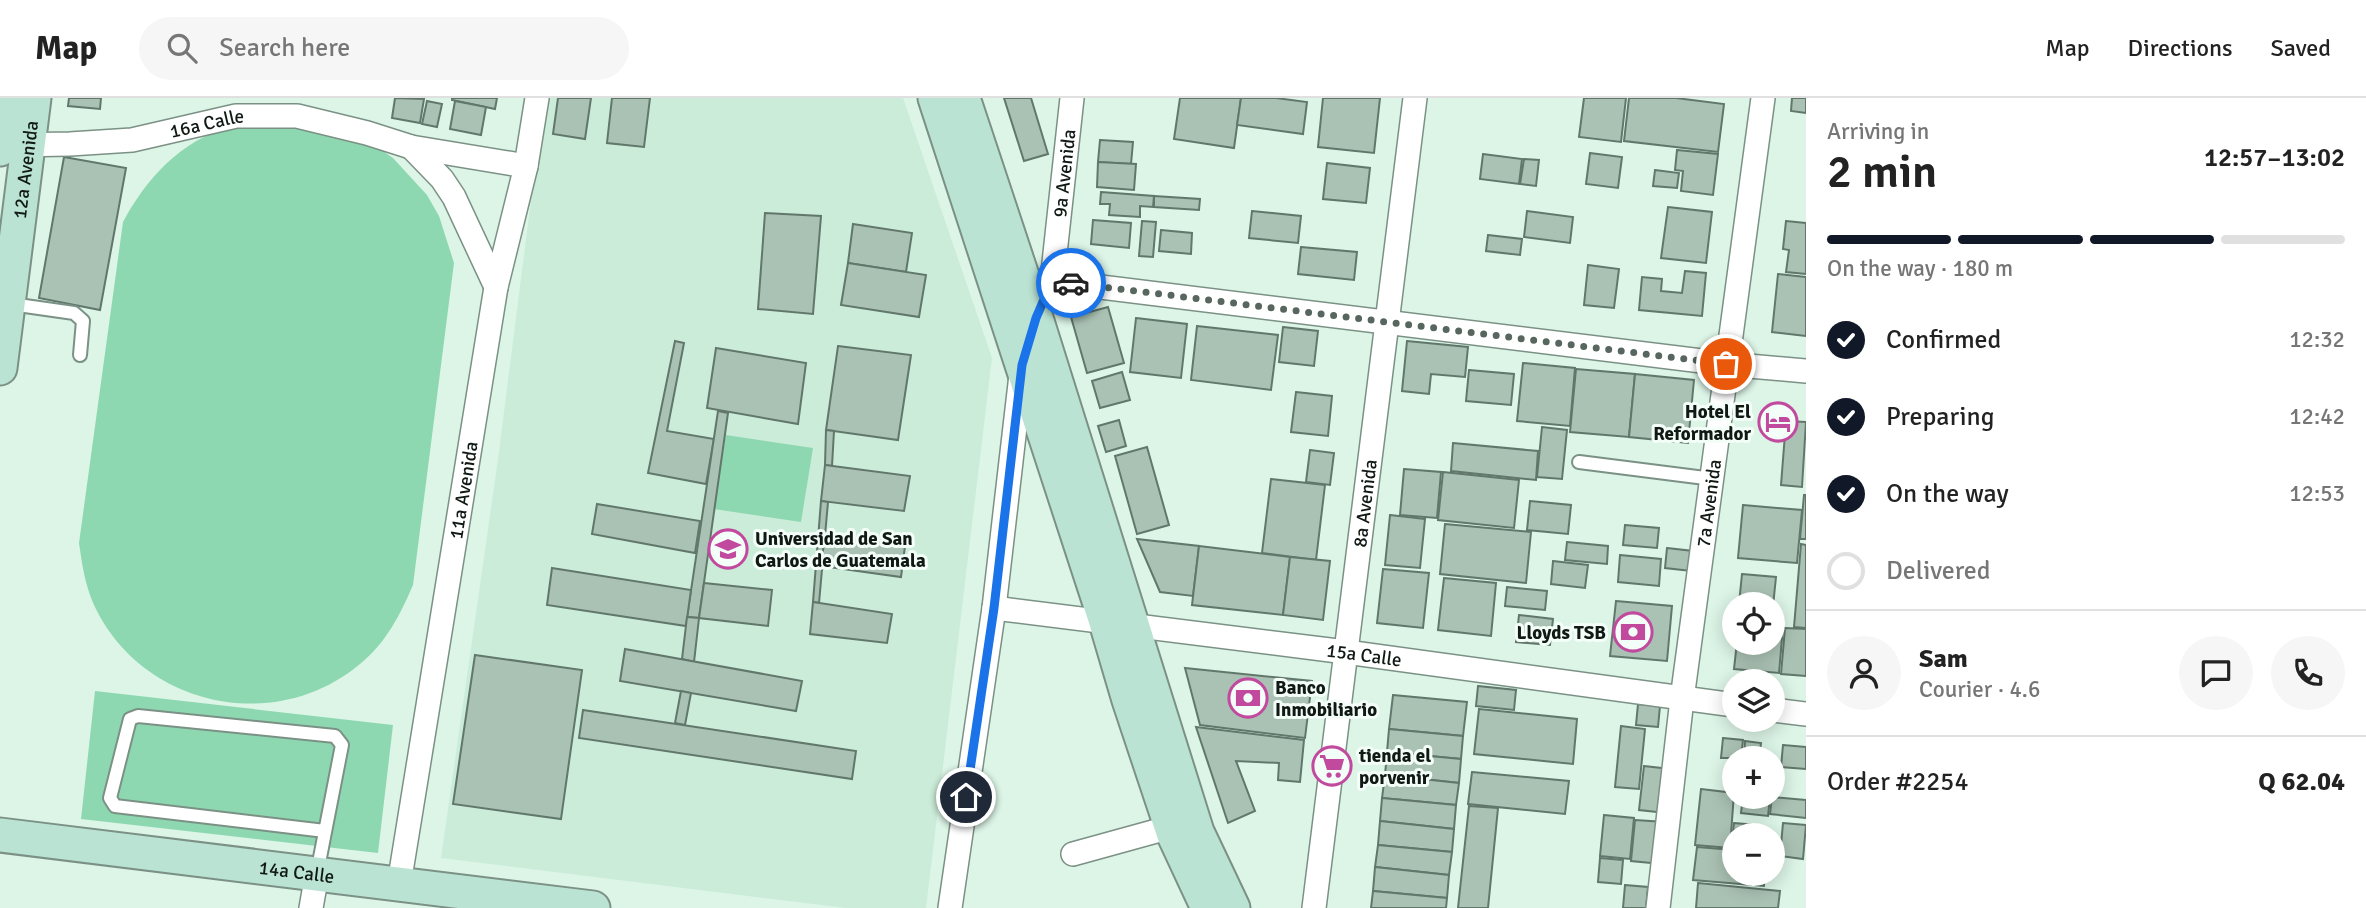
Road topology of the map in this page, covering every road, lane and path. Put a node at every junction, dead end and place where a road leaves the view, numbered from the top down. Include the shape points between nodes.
1 (6, 98) edge
2 (34, 98) edge
3 (537, 98) edge
4 (935, 98) edge
5 (963, 98) edge
6 (1072, 98) edge
7 (1415, 98) edge
8 (1763, 98) edge
9 (7, 145) edge
10 (411, 147) junction
11 (526, 166) junction
12 (1052, 281) junction
13 (496, 286) junction
14 (8, 306) junction
15 (1036, 318) junction
16 (1387, 322) junction
17 (80, 355) dead end
18 (1726, 364) junction
19 (1022, 365) junction
20 (0, 368) edge
21 (1806, 371) edge
22 (1580, 463) dead end
23 (1713, 479) junction
24 (994, 608) junction
25 (1119, 624) junction
26 (1346, 652) junction
27 (1682, 699) junction
28 (1722, 704) edge
29 (1785, 711) edge
30 (1806, 714) edge
31 (1171, 827) junction
32 (325, 831) junction
33 (0, 835) edge
34 (1073, 854) dead end
35 (317, 874) junction
36 (399, 884) junction
37 (1222, 907) edge
38 (311, 908) edge
39 (593, 908) edge
40 (950, 908) edge
41 (1314, 908) edge
42 (1658, 908) edge

1 - 9 main road, 12a Avenida
2 - 9 main road, 12a Avenida
3 - 11 street, 11a Avenida
4 - 19 main road
5 - 15 main road
6 - 12 street, 9a Avenida
7 - 16 street, 8a Avenida
8 - 18 street, 7a Avenida
9 - 10 street, 16a Calle via 132,140 236,116 296,116
9 - 14 main road, 12a Avenida
10 - 11 street, 16a Calle
10 - 13 street, 16a Calle via 454,197
11 - 13 street, 11a Avenida
12 - 15 street, 9a Avenida
12 - 16 street
13 - 36 street, 11a Avenida
14 - 17 lane via 74,313 83,321
14 - 20 main road, 12a Avenida
15 - 19 street, 9a Avenida
15 - 25 main road
16 - 18 street
16 - 26 street, 8a Avenida
18 - 21 street
18 - 23 street, 7a Avenida
19 - 24 street, 9a Avenida
19 - 25 main road
22 - 23 lane
23 - 27 street, 7a Avenida
24 - 25 street, 15a Calle
24 - 40 street, 9a Avenida
25 - 26 street, 15a Calle
25 - 31 main road via 1129,700
25 - 37 main road
26 - 27 street, 15a Calle
26 - 41 street, 8a Avenida
27 - 28 street, 15a Calle
27 - 42 street, 7a Avenida
29 - 30 street
31 - 34 street
31 - 37 main road
32 - 32 lane via 115,806 110,798 130,719 138,716 335,736 342,745
32 - 35 lane
33 - 35 main road, 14a Calle
35 - 36 main road, 14a Calle
35 - 38 street
36 - 39 main road, 14a Calle

